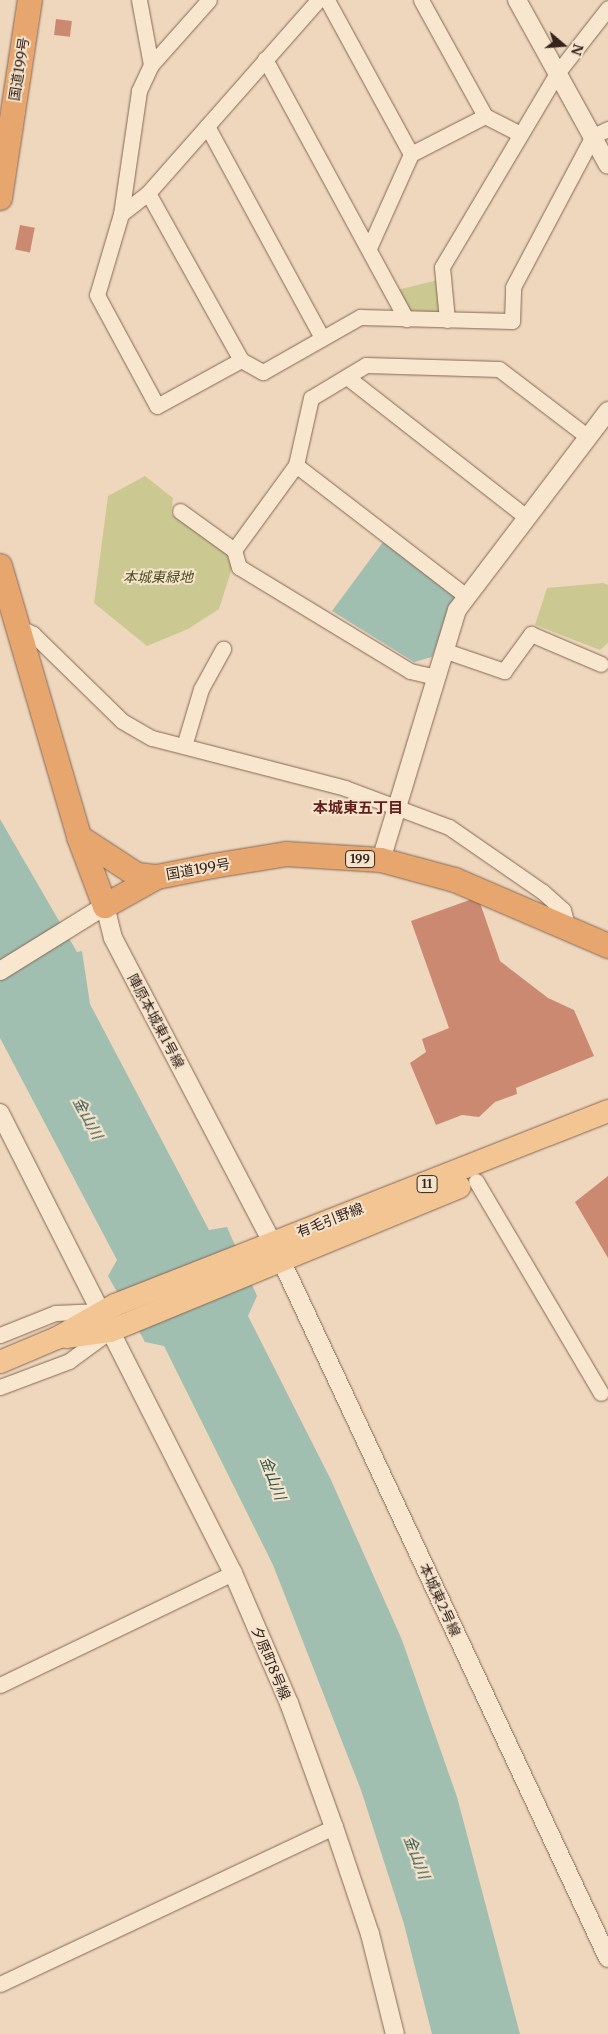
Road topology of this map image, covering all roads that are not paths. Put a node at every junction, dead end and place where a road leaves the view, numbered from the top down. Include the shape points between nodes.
1 (30, 0) edge
2 (140, 0) edge
3 (209, 0) edge
4 (318, 0) edge
5 (326, 0) edge
6 (422, 0) edge
7 (517, 0) edge
8 (608, 8) edge
9 (265, 60) junction
10 (150, 65) junction
11 (558, 72) junction
12 (485, 116) junction
13 (207, 126) junction
14 (600, 132) edge
15 (520, 134) junction
16 (411, 154) junction
17 (608, 163) edge
18 (148, 193) junction
19 (0, 198) edge
20 (121, 214) junction
21 (369, 248) junction
22 (406, 319) junction
23 (447, 320) junction
24 (322, 338) junction
25 (241, 360) junction
26 (348, 377) junction
27 (608, 411) edge
28 (588, 437) junction
29 (296, 465) junction
30 (180, 511) dead end
31 (526, 517) junction
32 (234, 550) junction
33 (0, 566) edge
34 (466, 596) junction
35 (14, 625) junction
36 (223, 649) dead end
37 (443, 650) junction
38 (601, 664) dead end
39 (434, 677) junction
40 (184, 746) junction
41 (399, 805) junction
42 (79, 837) junction
43 (380, 860) junction
44 (157, 877) junction
45 (105, 906) junction
46 (568, 929) junction
47 (608, 946) edge
48 (0, 971) edge
49 (608, 1111) edge
50 (0, 1113) edge
51 (608, 1128) edge
52 (476, 1181) junction
53 (276, 1251) junction
54 (249, 1261) junction
55 (108, 1308) junction
56 (117, 1328) junction
57 (0, 1335) edge
58 (57, 1338) junction
59 (0, 1362) edge
60 (0, 1387) edge
61 (601, 1393) dead end
62 (233, 1573) junction
63 (0, 1685) edge
64 (334, 1827) junction
65 (608, 1958) edge
66 (0, 1984) edge
67 (395, 2034) edge

1 - 19 highway, 国道199号
2 - 10 street
3 - 10 street
4 - 9 street
5 - 16 street
6 - 12 street
7 - 11 street
8 - 11 street
9 - 13 street
9 - 21 street
10 - 20 street via 139,91
11 - 14 street
11 - 15 street
12 - 15 street
12 - 16 street
13 - 18 street
13 - 24 street
14 - 17 street
14 - 23 street via 513,287 512,320
15 - 23 street via 442,267
16 - 21 street
18 - 20 street
18 - 25 street
20 - 25 street via 97,295 157,406
21 - 22 street
22 - 23 street
22 - 24 street via 360,317
24 - 25 street via 263,372
26 - 28 street via 366,365 500,369
26 - 29 street via 311,398
26 - 31 street
27 - 28 street
28 - 31 street
29 - 32 street
29 - 34 street
30 - 32 street
31 - 34 street
32 - 39 street via 239,566 410,670
33 - 35 highway
34 - 37 street
35 - 40 street via 33,634 122,721 152,738
35 - 42 highway
36 - 40 street via 200,689
37 - 38 street via 504,671 531,634
37 - 39 street
39 - 41 street
40 - 41 street
41 - 43 street
41 - 46 street via 449,827 543,892 563,910
42 - 44 highway, 199 via 137,875
42 - 45 highway
43 - 44 highway, 国道199号 / 199 via 286,854
43 - 46 highway, 国道199号 / 199 via 455,880
44 - 45 highway, 国道199号 / 199
45 - 48 street
45 - 53 street, 陣原本城東1号線 via 113,938
46 - 47 highway, 国道199号 / 199
49 - 53 main road, 有毛引野線 / 11
50 - 55 street, 夕原町8号線
51 - 52 main road, 有毛引野線 / 11
52 - 53 main road, 有毛引野線 / 11
52 - 61 street
53 - 54 main road, 有毛引野線 / 11
53 - 65 street, 本城東2号線
54 - 55 main road, 有毛引野線 / 11
54 - 56 main road, 有毛引野線 / 11
55 - 56 street, 夕原町8号線
55 - 57 street via 55,1313
55 - 58 main road, 有毛引野線 / 11
56 - 58 main road, 有毛引野線 / 11
56 - 60 street via 69,1361
56 - 62 street, 夕原町8号線
58 - 59 main road, 有毛引野線 / 11
62 - 63 street
62 - 64 street, 夕原町8号線 via 289,1703
64 - 66 street
64 - 67 street, 夕原町8号線 via 370,1934

